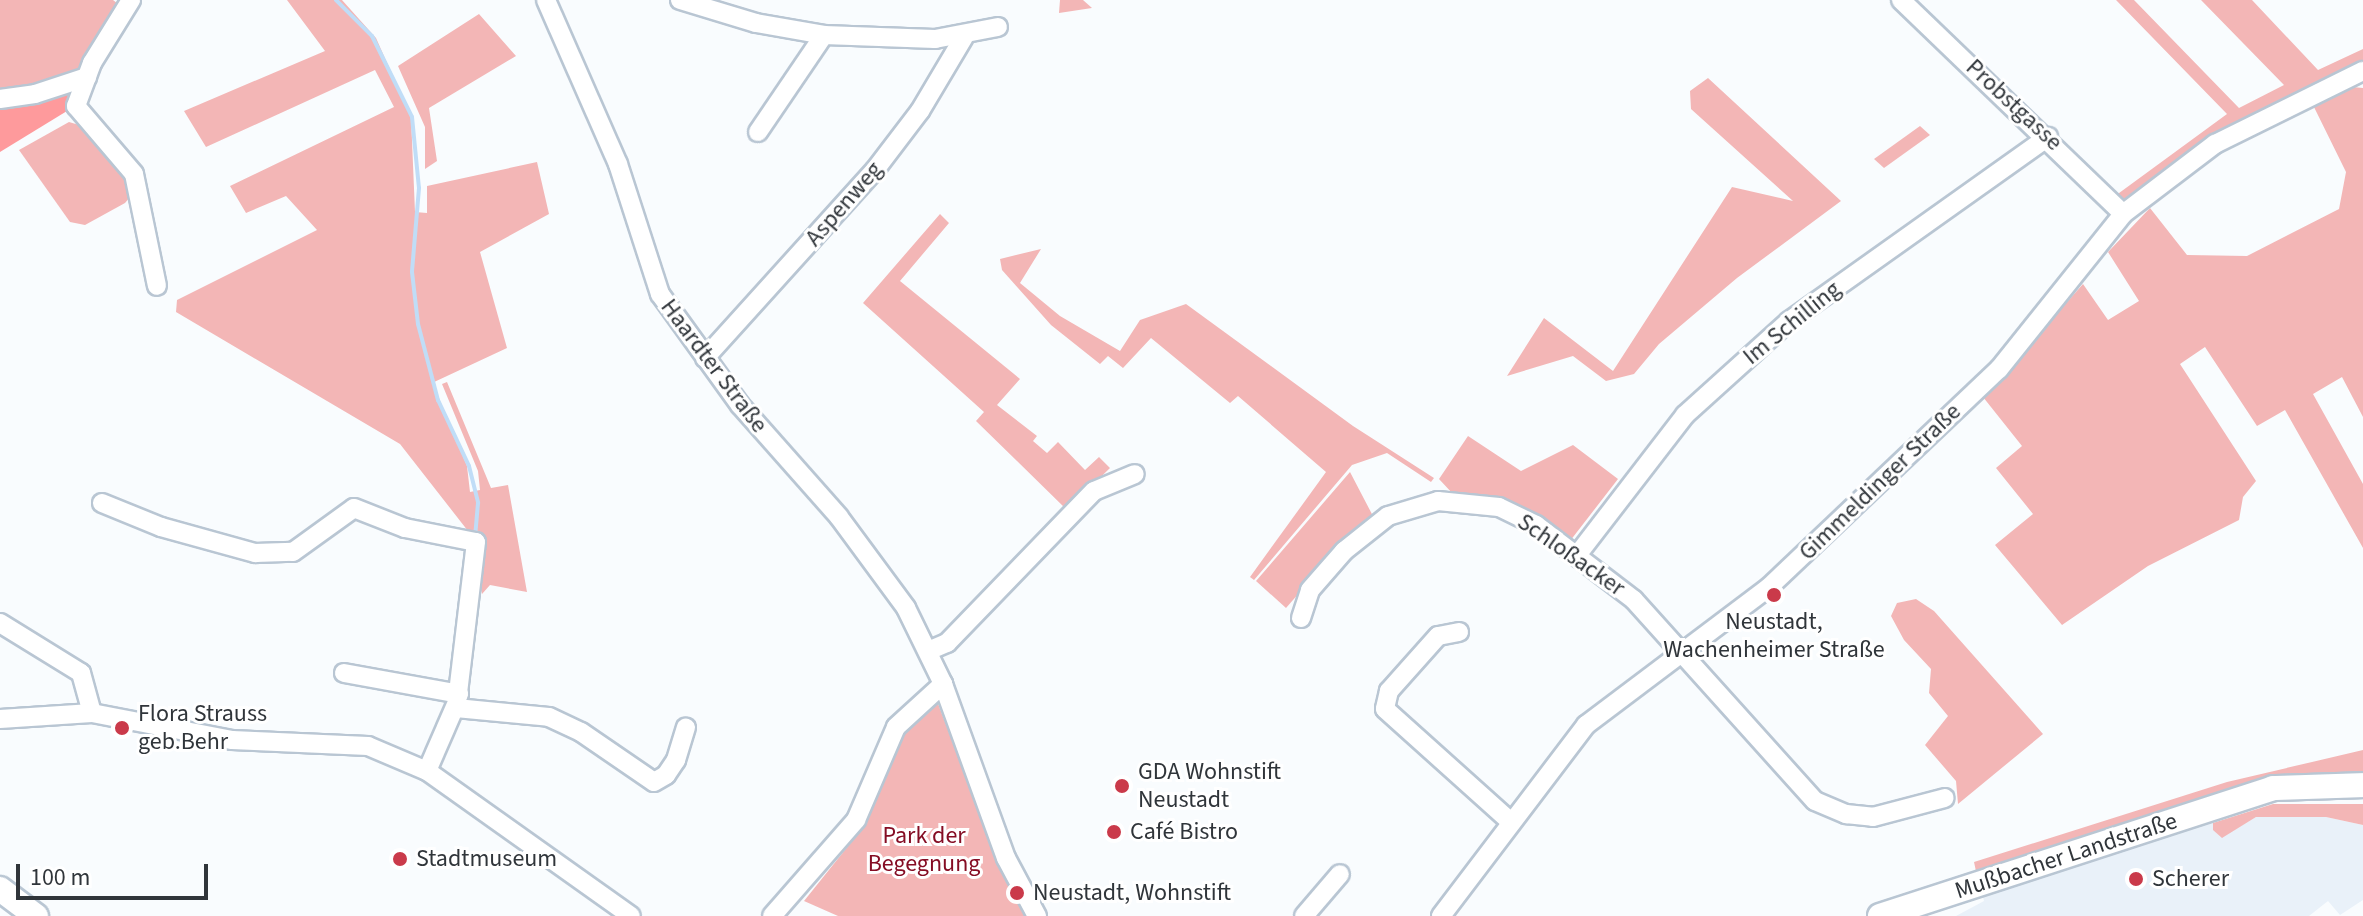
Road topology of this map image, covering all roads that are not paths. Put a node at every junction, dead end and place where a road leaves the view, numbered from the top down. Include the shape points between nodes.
1 (131, 0) edge
2 (546, 0) edge
3 (680, 0) edge
4 (1901, 0) edge
5 (998, 27) dead end
6 (824, 35) junction
7 (964, 37) junction
8 (2363, 71) edge
9 (87, 77) junction
10 (2344, 80) junction
11 (2363, 84) edge
12 (0, 99) edge
13 (758, 132) dead end
14 (2048, 137) junction
15 (2123, 214) junction
16 (157, 286) dead end
17 (705, 358) junction
18 (1135, 474) dead end
19 (102, 503) dead end
20 (1578, 554) junction
21 (1301, 618) dead end
22 (0, 623) edge
23 (1459, 632) dead end
24 (928, 651) junction
25 (1680, 652) junction
26 (344, 673) dead end
27 (943, 684) junction
28 (457, 701) junction
29 (92, 713) junction
30 (0, 719) edge
31 (686, 728) dead end
32 (427, 771) junction
33 (2363, 785) edge
34 (2253, 797) junction
35 (1945, 798) dead end
36 (2363, 801) edge
37 (1510, 821) junction
38 (1340, 874) dead end
39 (0, 889) edge
40 (1918, 910) edge
41 (36, 916) edge
42 (631, 916) edge
43 (772, 916) edge
44 (1037, 916) edge
45 (1304, 916) edge
46 (1441, 916) edge
47 (1880, 916) edge

1 - 9 street
2 - 17 street, Haardter Straße via 618,164 660,294
3 - 6 street via 756,23
4 - 14 street, Probstgasse
5 - 7 street
6 - 7 street
6 - 13 street
7 - 17 street, Aspenweg via 920,111 875,170
8 - 10 street, Gimmeldinger Straße
9 - 12 street
9 - 16 street via 76,106 134,174
10 - 11 street
10 - 15 street, Gimmeldinger Straße via 2215,144
14 - 15 street, Probstgasse
14 - 20 street, Im Schilling via 1789,321 1685,415
15 - 25 street, Gimmeldinger Straße via 1999,369 1768,588
17 - 24 street, Haardter Straße via 866,551
18 - 24 street via 1094,491 947,643
19 - 28 street via 161,527 255,553 293,552 354,508 405,528 476,542
20 - 21 street, Schloßacker via 1499,507 1467,501 1423,504 1388,516 1344,551 1310,590
20 - 25 street, Schloßacker via 1634,600
22 - 29 street via 81,673
23 - 37 street via 1438,636 1389,691 1385,709
24 - 27 street, Haardter Straße
25 - 35 street, Schloßacker via 1815,801 1846,814 1873,817
25 - 37 street, Gimmeldinger Straße via 1586,725
26 - 28 street
27 - 43 street via 896,727 856,820
27 - 44 street, Haardter Straße via 1006,858
28 - 31 street via 549,717 581,732 654,782 676,760
28 - 32 street
29 - 30 street
29 - 32 street via 232,740 368,746
32 - 42 street
33 - 34 main road, Mußbacher Landstraße via 2286,785
34 - 36 main road
34 - 40 main road, Mußbacher Landstraße
37 - 46 street, Gimmeldinger Straße
38 - 45 street
39 - 41 main road
40 - 47 main road, Mußbacher Landstraße

